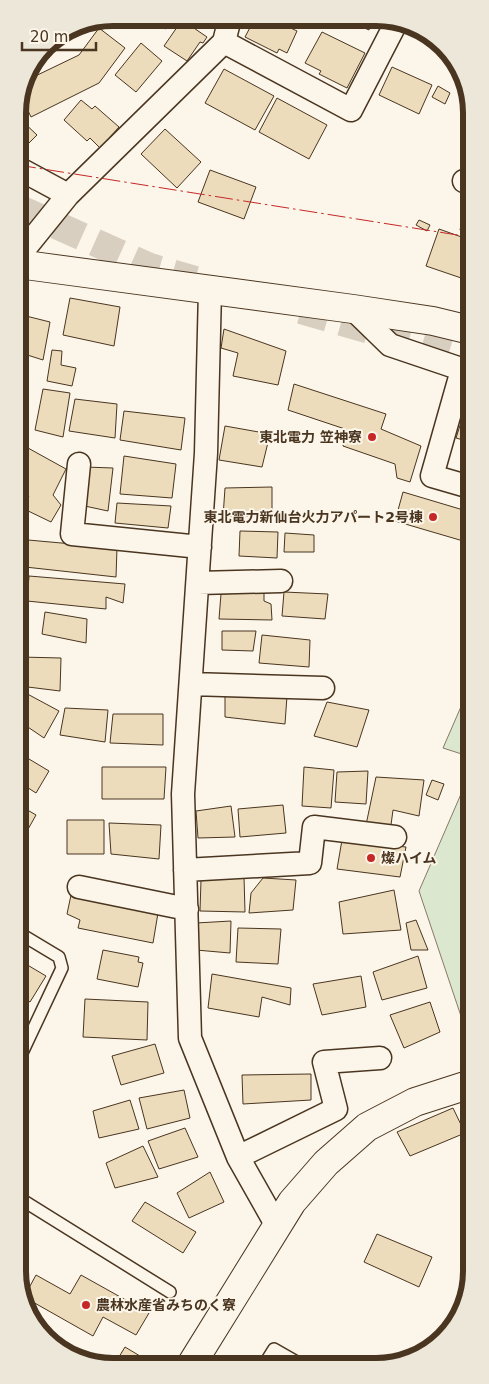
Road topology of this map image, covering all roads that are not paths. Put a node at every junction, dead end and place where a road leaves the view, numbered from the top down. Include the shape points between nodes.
1 (228, 26) edge
2 (393, 28) edge
3 (224, 42) junction
4 (26, 172) edge
5 (68, 195) junction
6 (26, 247) edge
7 (26, 265) edge
8 (210, 290) junction
9 (352, 309) junction
10 (463, 328) edge
11 (463, 371) edge
12 (463, 381) edge
13 (79, 464) dead end
14 (463, 485) edge
15 (200, 547) junction
16 (281, 581) dead end
17 (198, 583) junction
18 (191, 684) junction
19 (322, 688) dead end
20 (395, 837) dead end
21 (185, 870) junction
22 (79, 887) dead end
23 (186, 909) junction
24 (26, 937) edge
25 (26, 1044) edge
26 (380, 1058) dead end
27 (463, 1087) edge
28 (238, 1157) junction
29 (26, 1202) edge
30 (277, 1226) junction
31 (170, 1292) dead end
32 (195, 1358) edge
33 (268, 1358) edge
34 (290, 1358) edge

1 - 3 street
2 - 3 street via 351,110
3 - 5 street
4 - 5 street
5 - 6 street
7 - 8 street
8 - 9 street
8 - 15 street
9 - 10 street
9 - 11 street via 390,345
12 - 14 street via 432,476
13 - 15 street via 72,534
15 - 17 street
16 - 17 street
17 - 18 street
18 - 19 street
18 - 21 street via 183,794
20 - 21 street via 314,827 310,863
21 - 23 street
22 - 23 street
23 - 28 street via 190,1038
24 - 25 lane via 59,957 62,968
26 - 28 street via 324,1062 336,1109
27 - 30 street via 415,1102 367,1127 326,1163 292,1202
28 - 30 street
29 - 31 lane
30 - 32 street
33 - 34 lane via 274,1349

